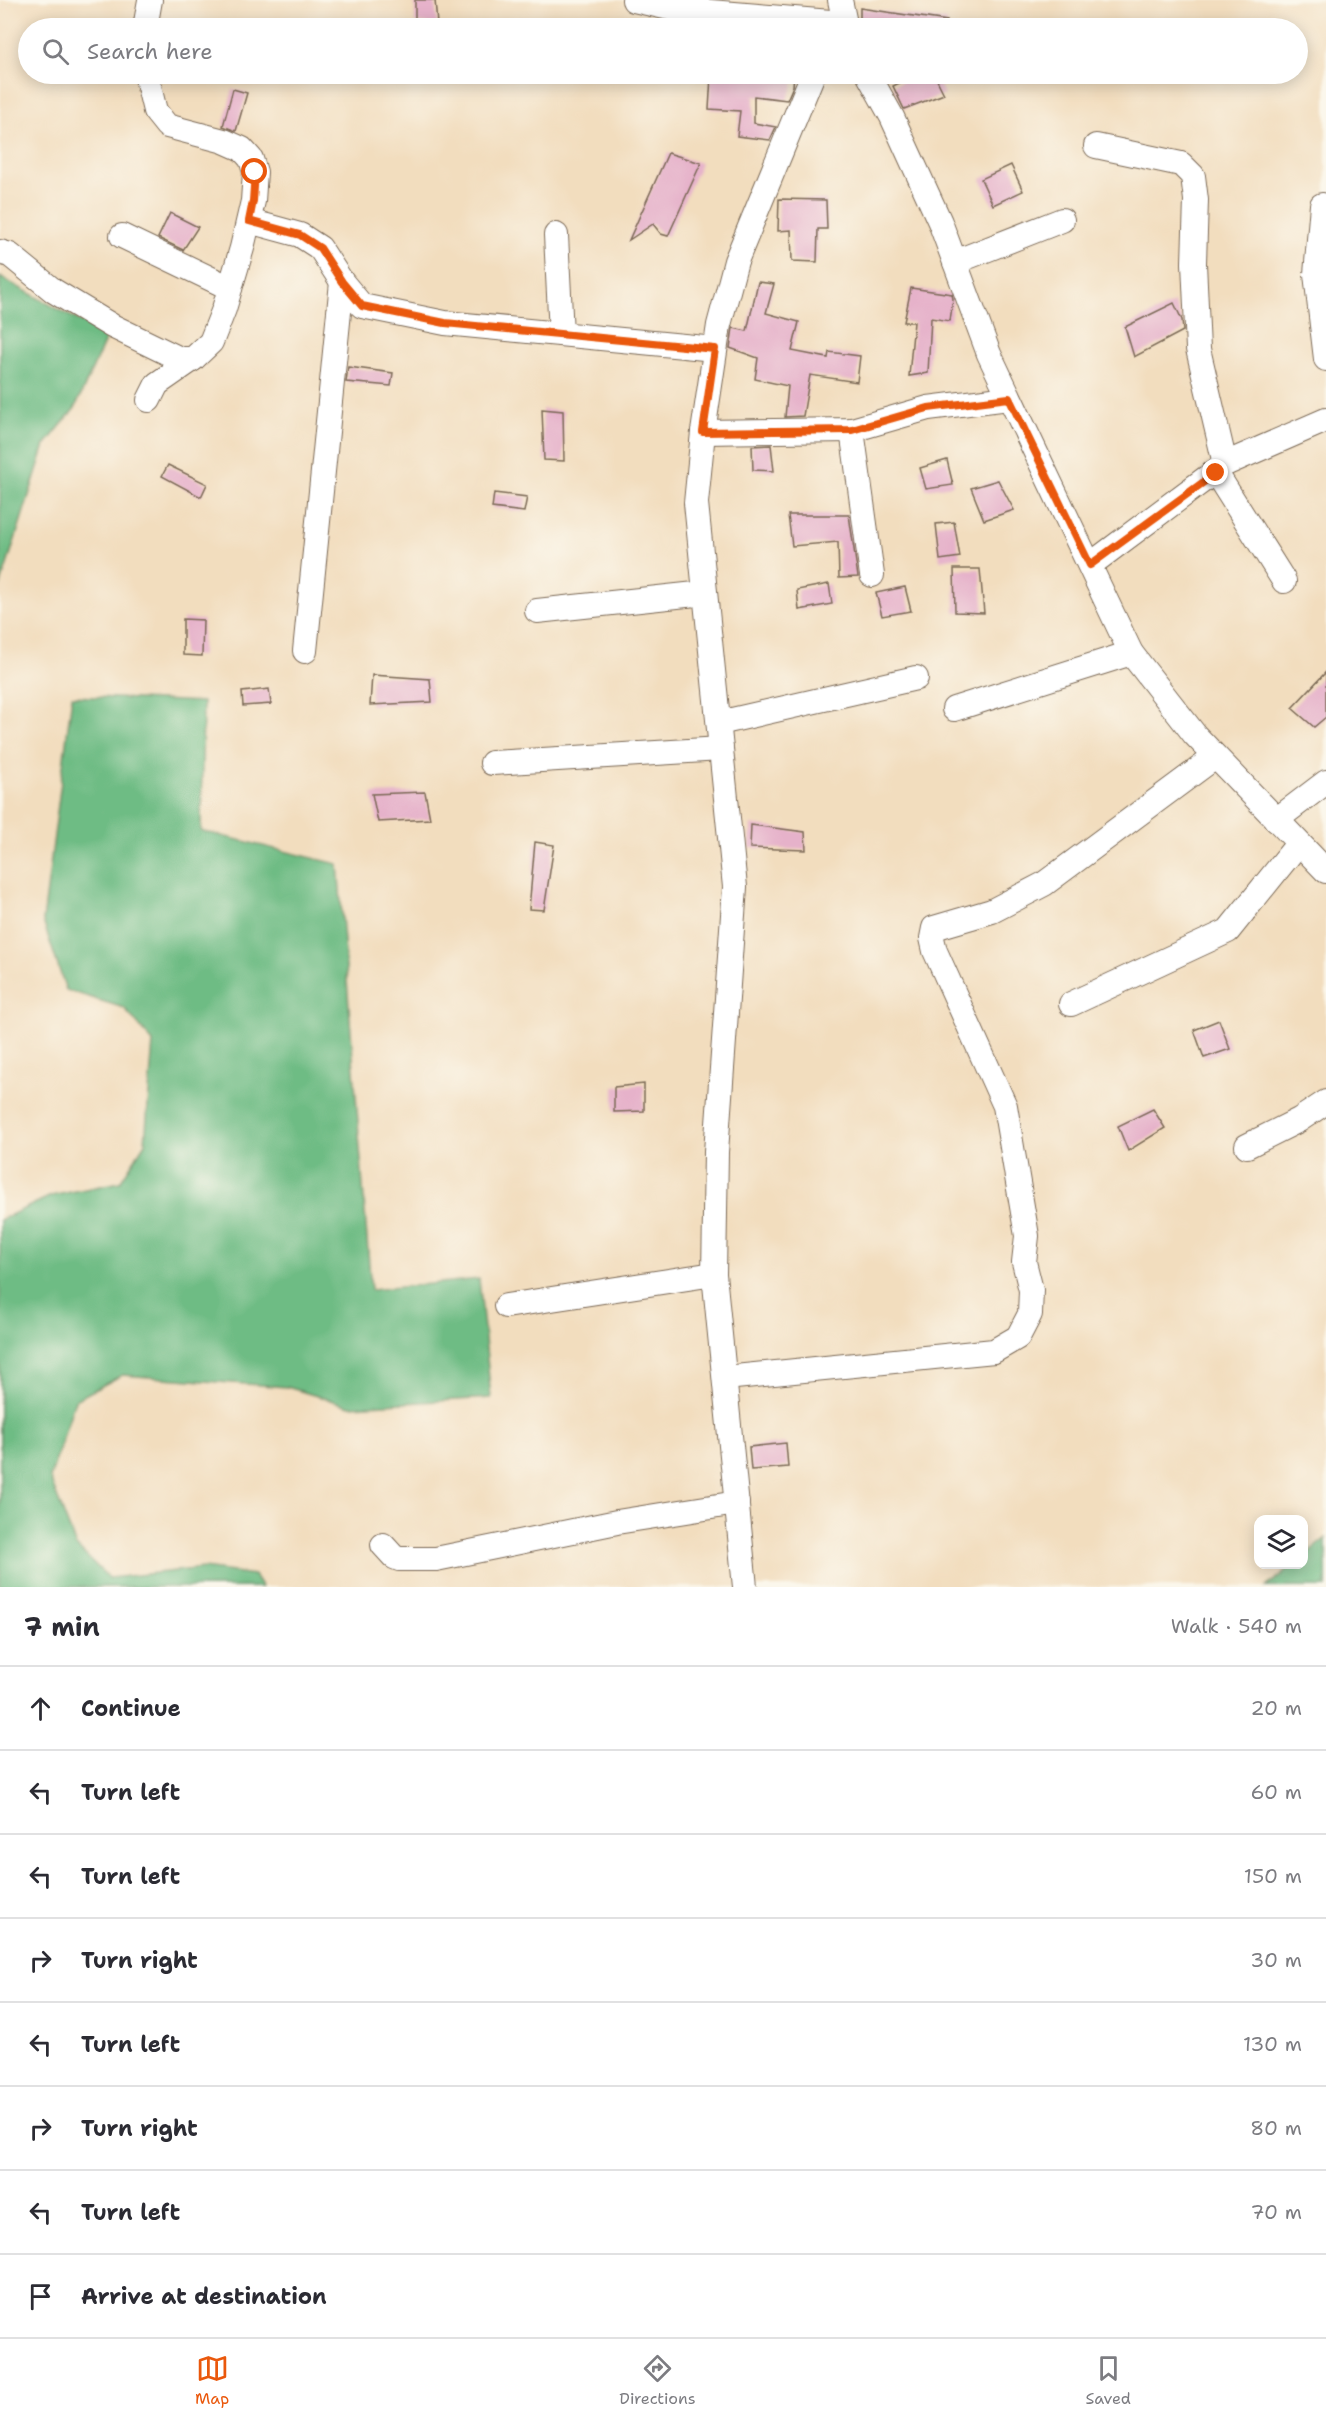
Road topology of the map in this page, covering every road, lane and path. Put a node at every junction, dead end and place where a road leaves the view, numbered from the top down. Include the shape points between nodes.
1 (150, 0) edge
2 (634, 0) edge
3 (147, 18) edge
4 (811, 18) edge
5 (148, 84) edge
6 (809, 84) edge
7 (874, 84) edge
8 (1096, 146) dead end
9 (1322, 205) dead end
10 (1062, 220) dead end
11 (249, 221) junction
12 (122, 236) dead end
13 (555, 236) dead end
14 (0, 252) edge
15 (955, 261) junction
16 (342, 282) junction
17 (230, 288) junction
18 (561, 334) junction
19 (715, 349) junction
20 (193, 359) junction
21 (1326, 359) edge
22 (1009, 398) junction
23 (149, 400) dead end
24 (1326, 420) edge
25 (852, 430) junction
26 (703, 432) junction
27 (1221, 468) junction
28 (1090, 565) junction
29 (872, 575) dead end
30 (1284, 581) dead end
31 (705, 593) junction
32 (537, 611) dead end
33 (305, 651) dead end
34 (1131, 653) junction
35 (916, 678) dead end
36 (954, 710) dead end
37 (719, 723) junction
38 (721, 749) junction
39 (1215, 757) junction
40 (492, 763) dead end
41 (1326, 782) edge
42 (1276, 820) junction
43 (1298, 844) junction
44 (1326, 871) edge
45 (1071, 1004) dead end
46 (1326, 1102) edge
47 (1247, 1146) dead end
48 (714, 1274) junction
49 (506, 1306) dead end
50 (724, 1378) junction
51 (737, 1503) junction
52 (383, 1545) dead end
53 (745, 1587) edge

1 - 3 street
2 - 4 street via 674,9
5 - 11 street via 155,111 167,126 224,141 242,149 251,159 255,172
6 - 19 street via 736,261
7 - 15 street
8 - 27 street via 1181,164 1193,176 1198,349
9 - 21 street via 1316,274
10 - 15 street
11 - 16 street via 300,235 320,248
11 - 17 street
12 - 17 street
13 - 18 street
14 - 20 street via 10,255 54,291 112,326 180,359
15 - 22 street
16 - 18 street via 362,306 445,323
16 - 33 street
17 - 20 street via 211,342
18 - 19 street
19 - 26 street
20 - 23 street via 157,384
22 - 25 street via 928,408
22 - 28 street
24 - 27 street
25 - 26 street
25 - 29 street
26 - 31 street via 696,503
27 - 28 street
27 - 30 street
28 - 34 street
31 - 32 street
31 - 37 street
34 - 36 street
34 - 39 street
35 - 37 street
37 - 38 street
38 - 40 street
38 - 48 street via 735,887 716,1152
39 - 42 street
39 - 50 street via 1044,884 992,911 934,928 935,951 998,1088 1010,1129 1027,1236 1024,1262 1031,1290 1030,1314 1018,1337 994,1351
41 - 42 street
42 - 43 street
43 - 44 street
43 - 45 street via 1228,931
46 - 47 street
48 - 49 street
48 - 50 street
50 - 51 street
51 - 52 street via 617,1522 436,1559 399,1559
51 - 53 street

